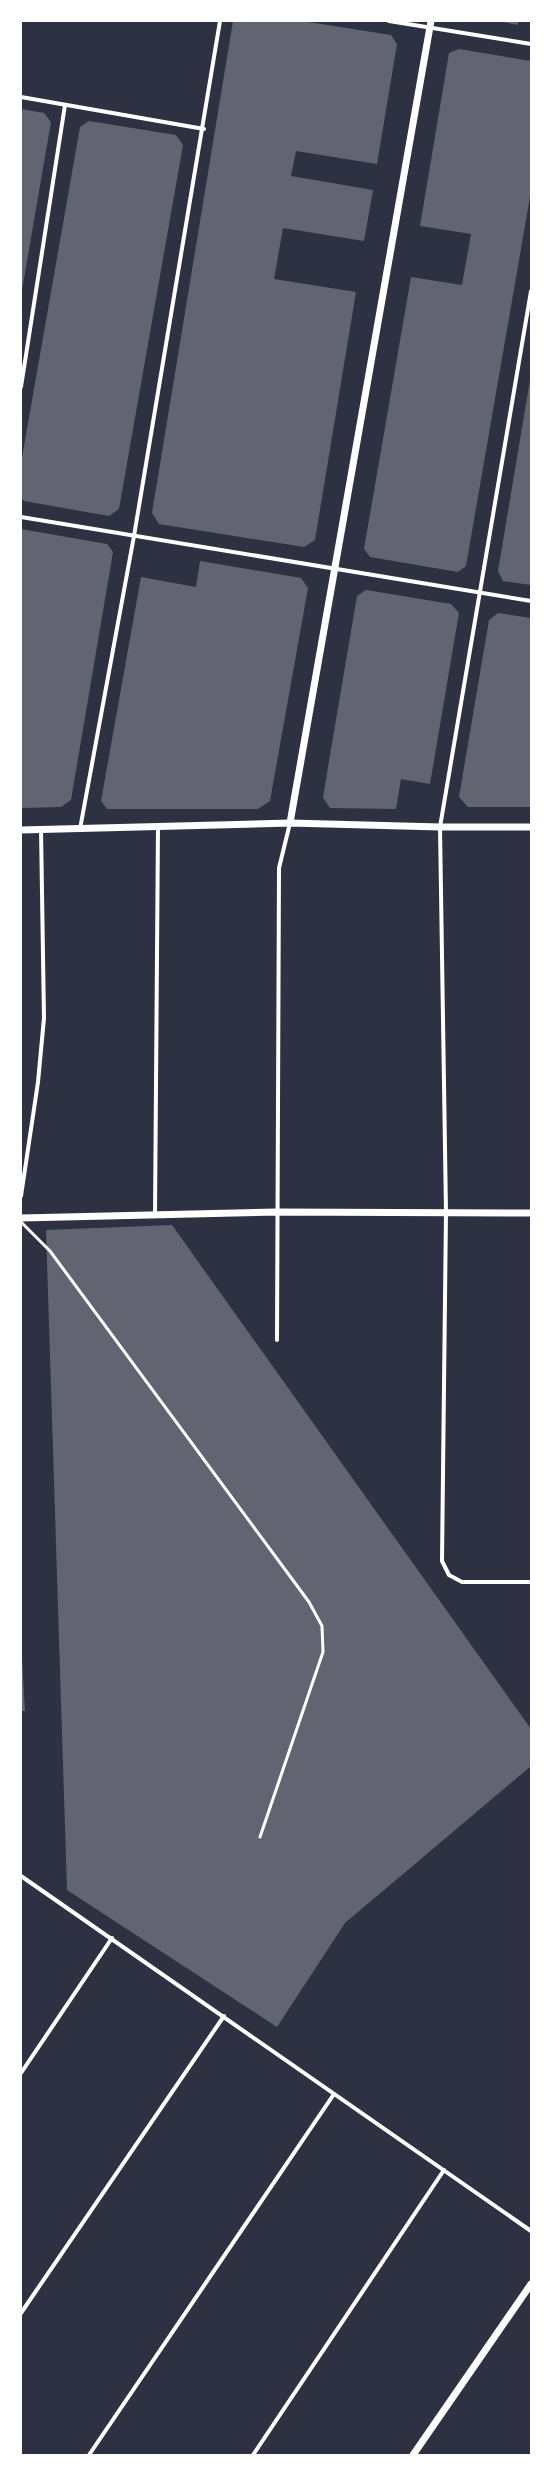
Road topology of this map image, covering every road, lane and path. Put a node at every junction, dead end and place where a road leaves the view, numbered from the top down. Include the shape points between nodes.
1 (220, 21) edge
2 (389, 21) edge
3 (430, 25) edge
4 (531, 44) edge
5 (21, 98) edge
6 (65, 105) junction
7 (204, 129) junction
8 (531, 291) edge
9 (21, 387) edge
10 (21, 517) edge
11 (134, 536) junction
12 (335, 569) junction
13 (479, 593) junction
14 (531, 601) edge
15 (290, 823) junction
16 (158, 825) junction
17 (440, 827) junction
18 (531, 827) edge
19 (41, 829) junction
20 (80, 829) junction
21 (21, 830) edge
22 (21, 1196) edge
23 (277, 1212) junction
24 (446, 1212) junction
25 (531, 1213) edge
26 (155, 1217) junction
27 (21, 1218) edge
28 (21, 1222) edge
29 (277, 1340) dead end
30 (531, 1582) edge
31 (260, 1837) dead end
32 (21, 1876) edge
33 (112, 1938) junction
34 (224, 2016) junction
35 (21, 2073) edge
36 (334, 2094) junction
37 (444, 2170) junction
38 (531, 2232) edge
39 (531, 2284) edge
40 (21, 2313) edge
41 (89, 2455) edge
42 (253, 2455) edge
43 (413, 2455) edge

1 - 7 street
2 - 3 street
3 - 4 street
3 - 12 street
5 - 6 street
6 - 7 street
6 - 9 street
7 - 11 street
8 - 13 street
10 - 11 street
11 - 12 street
11 - 20 street
12 - 13 street
12 - 15 street
13 - 14 street
13 - 17 street
15 - 16 street
15 - 17 street
15 - 23 street via 279,868
16 - 20 street
16 - 26 street
17 - 18 street
17 - 24 street
19 - 20 street
19 - 21 street
19 - 22 street via 44,1018 38,1082
23 - 24 street
23 - 26 street
23 - 29 street
24 - 25 street
24 - 30 street via 442,1561 449,1575 462,1582
26 - 27 street
28 - 31 lane via 50,1251 308,1602 322,1626 322,1652
32 - 33 street
33 - 34 street
33 - 35 street
34 - 36 street
34 - 40 street
36 - 37 street
36 - 41 street
37 - 38 street
37 - 42 street
39 - 43 street

